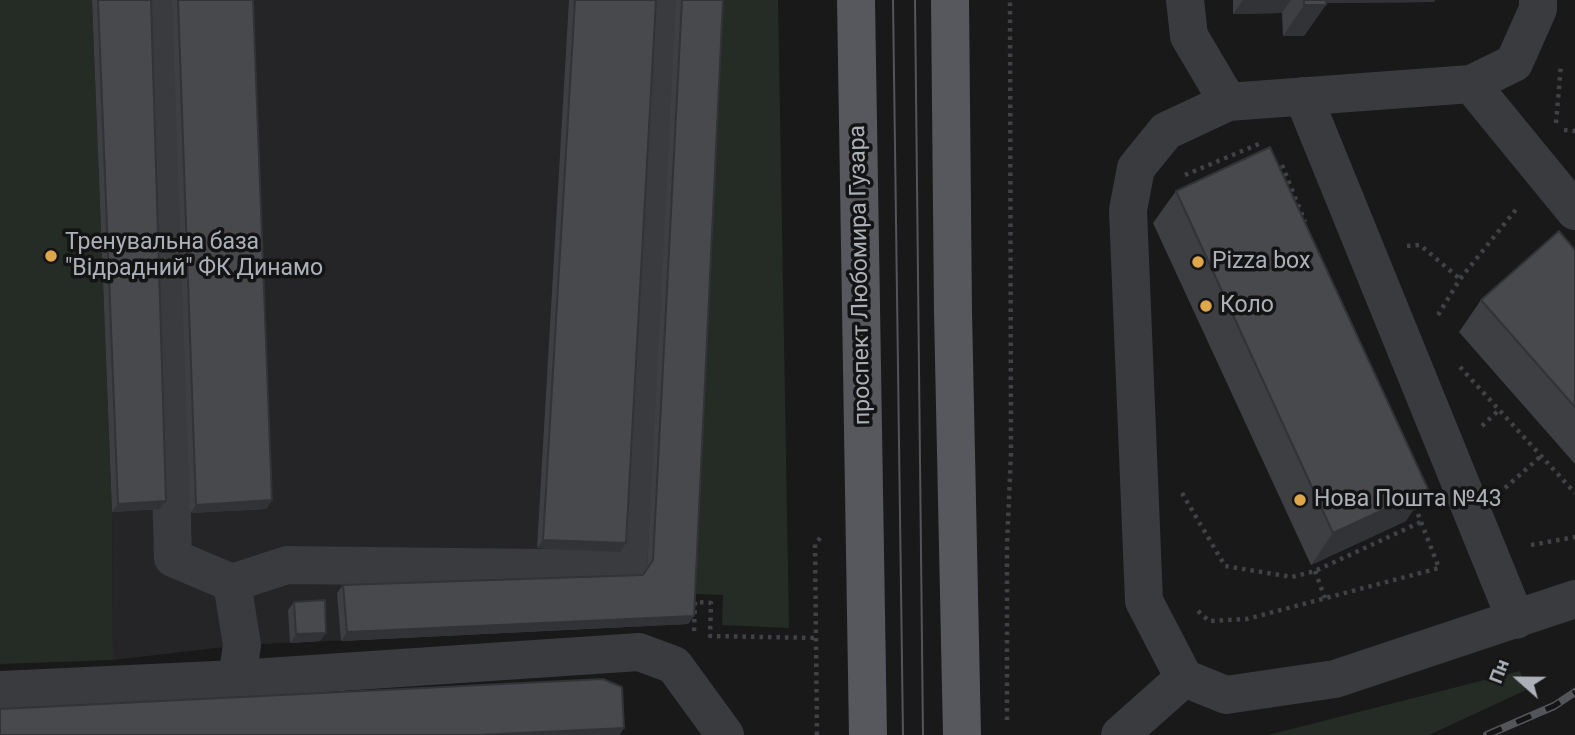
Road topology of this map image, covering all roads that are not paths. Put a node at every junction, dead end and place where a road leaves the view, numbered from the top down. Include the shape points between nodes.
1 (158, 0) edge
2 (659, 0) edge
3 (856, 0) edge
4 (950, 0) edge
5 (1185, 0) edge
6 (1538, 0) edge
7 (1471, 84) junction
8 (1303, 96) junction
9 (1228, 102) junction
10 (1569, 197) edge
11 (232, 583) junction
12 (1575, 600) edge
13 (1516, 620) junction
14 (1184, 678) junction
15 (237, 679) junction
16 (0, 690) edge
17 (725, 735) edge
18 (868, 735) edge
19 (962, 735) edge
20 (1120, 735) edge

1 - 11 street via 173,558
2 - 11 street via 628,569 287,565
3 - 18 main road, проспект Любомира Гузара
4 - 19 main road
5 - 9 street via 1189,36
6 - 7 street via 1514,63
7 - 8 street
7 - 10 street
8 - 9 street
8 - 13 street
9 - 14 street via 1166,131 1136,168 1128,210 1144,601
11 - 15 street via 242,645
12 - 13 street
13 - 14 street via 1335,679 1226,695
14 - 20 street
15 - 16 street
15 - 17 street via 639,652 674,665

